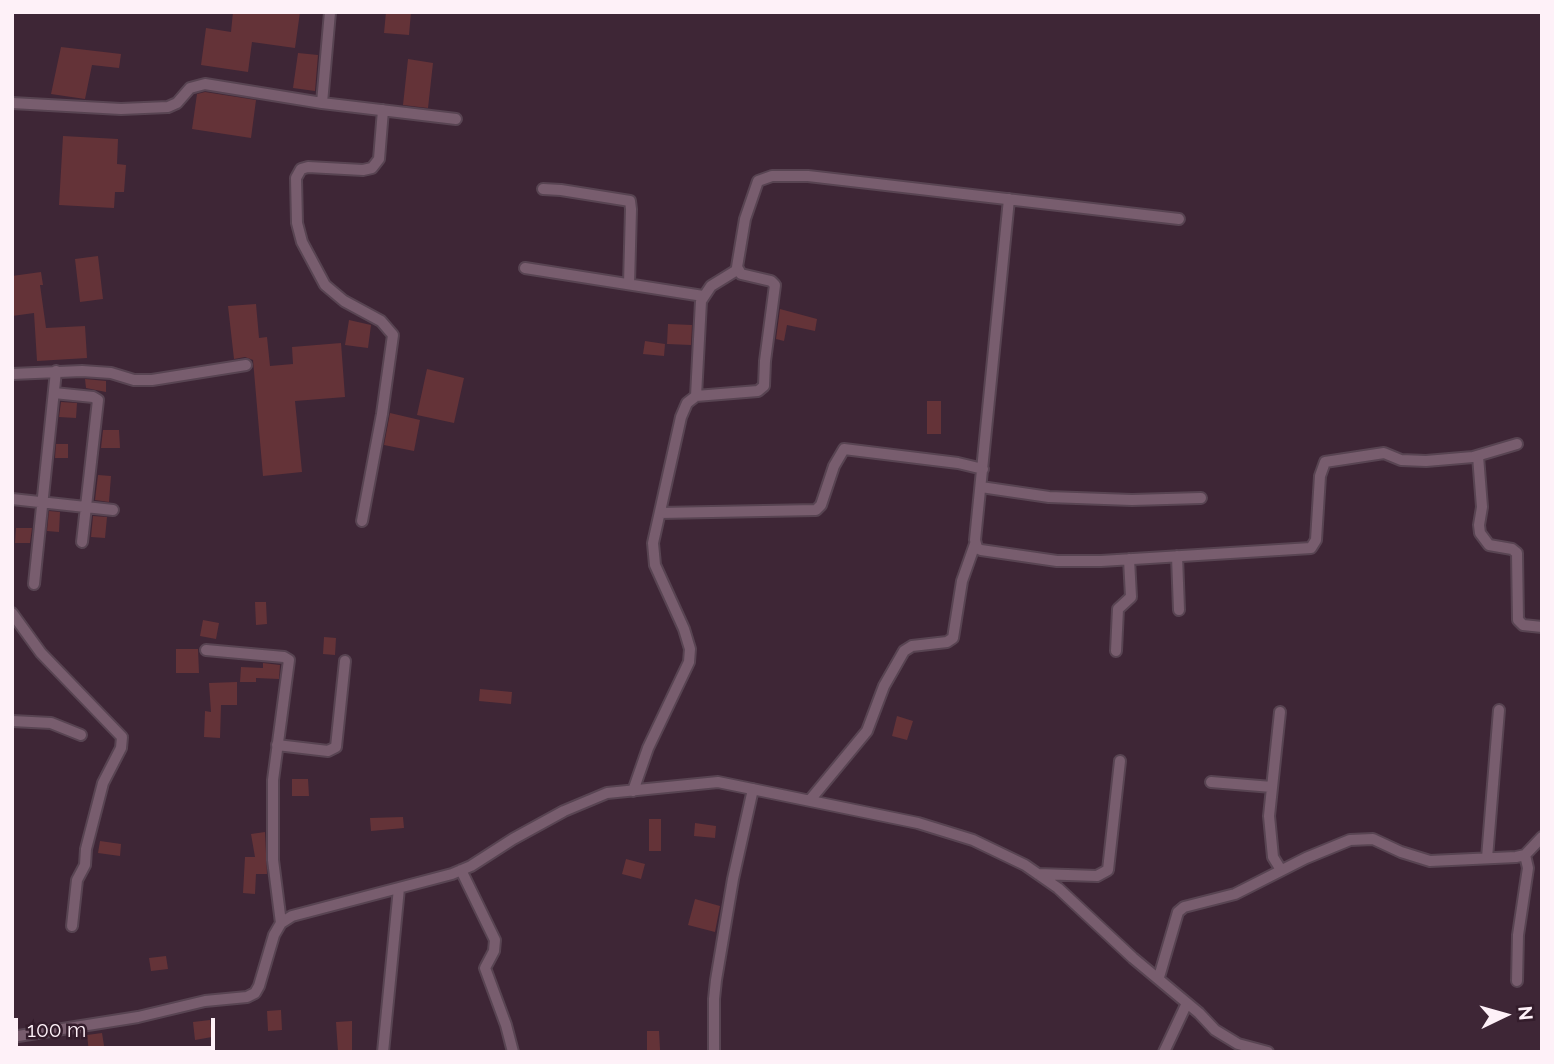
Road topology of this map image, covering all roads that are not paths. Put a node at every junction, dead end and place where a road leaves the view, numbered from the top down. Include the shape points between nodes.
1 (330, 12) edge
2 (12, 103) edge
3 (322, 103) junction
4 (383, 110) junction
5 (456, 119) dead end
6 (543, 189) dead end
7 (1009, 199) junction
8 (1179, 219) dead end
9 (525, 268) dead end
10 (737, 270) junction
11 (629, 284) junction
12 (703, 296) junction
13 (246, 365) dead end
14 (56, 372) junction
15 (12, 374) edge
16 (54, 393) junction
17 (696, 396) junction
18 (1517, 444) dead end
19 (1478, 456) junction
20 (983, 469) junction
21 (981, 488) junction
22 (1201, 498) dead end
23 (12, 499) edge
24 (43, 502) junction
25 (86, 507) junction
26 (114, 510) dead end
27 (660, 513) junction
28 (362, 521) dead end
29 (82, 542) dead end
30 (975, 544) junction
31 (1177, 556) junction
32 (1129, 559) junction
33 (34, 584) dead end
34 (1180, 610) dead end
35 (12, 612) edge
36 (1542, 627) edge
37 (206, 650) dead end
38 (1115, 651) dead end
39 (345, 661) dead end
40 (1499, 710) dead end
41 (1280, 712) dead end
42 (12, 721) edge
43 (82, 734) dead end
44 (277, 745) junction
45 (1120, 761) dead end
46 (1211, 782) dead end
47 (1272, 787) junction
48 (752, 789) junction
49 (633, 791) junction
50 (810, 800) junction
51 (1542, 837) edge
52 (1525, 855) junction
53 (1487, 858) junction
54 (1277, 864) junction
55 (461, 870) junction
56 (1038, 874) junction
57 (399, 888) junction
58 (281, 923) junction
59 (72, 926) dead end
60 (1159, 977) junction
61 (1517, 981) dead end
62 (1187, 1003) junction
63 (12, 1037) edge
64 (383, 1052) edge
65 (513, 1052) edge
66 (714, 1052) edge
67 (1164, 1052) edge
68 (1268, 1052) edge

1 - 3 street
2 - 3 street via 168,107 190,88 205,84
3 - 4 street
4 - 5 street
4 - 28 street via 379,159 372,168 308,167 296,178 302,242 325,285 344,302 381,321 393,335
6 - 11 street via 630,201
7 - 8 street
7 - 10 street via 772,176 758,181 752,192
7 - 20 street
9 - 11 street
10 - 12 street
10 - 17 street via 775,285 764,386 758,391
11 - 12 street
12 - 17 street
13 - 14 street via 152,380 82,370
14 - 15 street
14 - 16 street
16 - 24 street
16 - 25 street via 98,400
17 - 27 street via 681,417
18 - 19 street
19 - 31 street via 1416,462 1384,453 1325,462 1316,540 1311,548
19 - 36 street via 1480,534 1489,545 1517,553 1519,622
20 - 21 street
20 - 27 street via 844,449 817,510
21 - 22 street via 1049,497
21 - 30 street
23 - 24 street
24 - 25 street
24 - 33 street
25 - 26 street
25 - 29 street
27 - 49 street via 653,543 655,565 684,629 689,662
30 - 32 street via 981,550 1047,560
30 - 50 street via 962,581 953,638 904,651 867,730
31 - 32 street
31 - 34 street
32 - 38 street via 1131,597 1118,609
35 - 59 street via 41,653 122,737 103,783 85,865 77,880
37 - 44 street via 289,660
39 - 44 street via 335,747 328,751
40 - 53 street
41 - 47 street
42 - 43 street via 51,723
44 - 58 street via 273,860
45 - 56 street via 1108,870 1097,876
46 - 47 street
47 - 54 street via 1269,816
48 - 49 street via 718,782
48 - 50 street
48 - 66 street via 716,980
49 - 55 street via 586,800
50 - 56 street via 973,840
51 - 52 street
52 - 53 street
52 - 61 street via 1528,868
53 - 54 street via 1430,861 1361,838
54 - 60 street via 1235,894 1178,912
55 - 57 street
55 - 65 street via 495,940 485,968
56 - 60 street
57 - 58 street via 302,912
57 - 64 street
58 - 63 street via 259,986 247,997
60 - 62 street
62 - 67 street
62 - 68 street via 1228,1039

